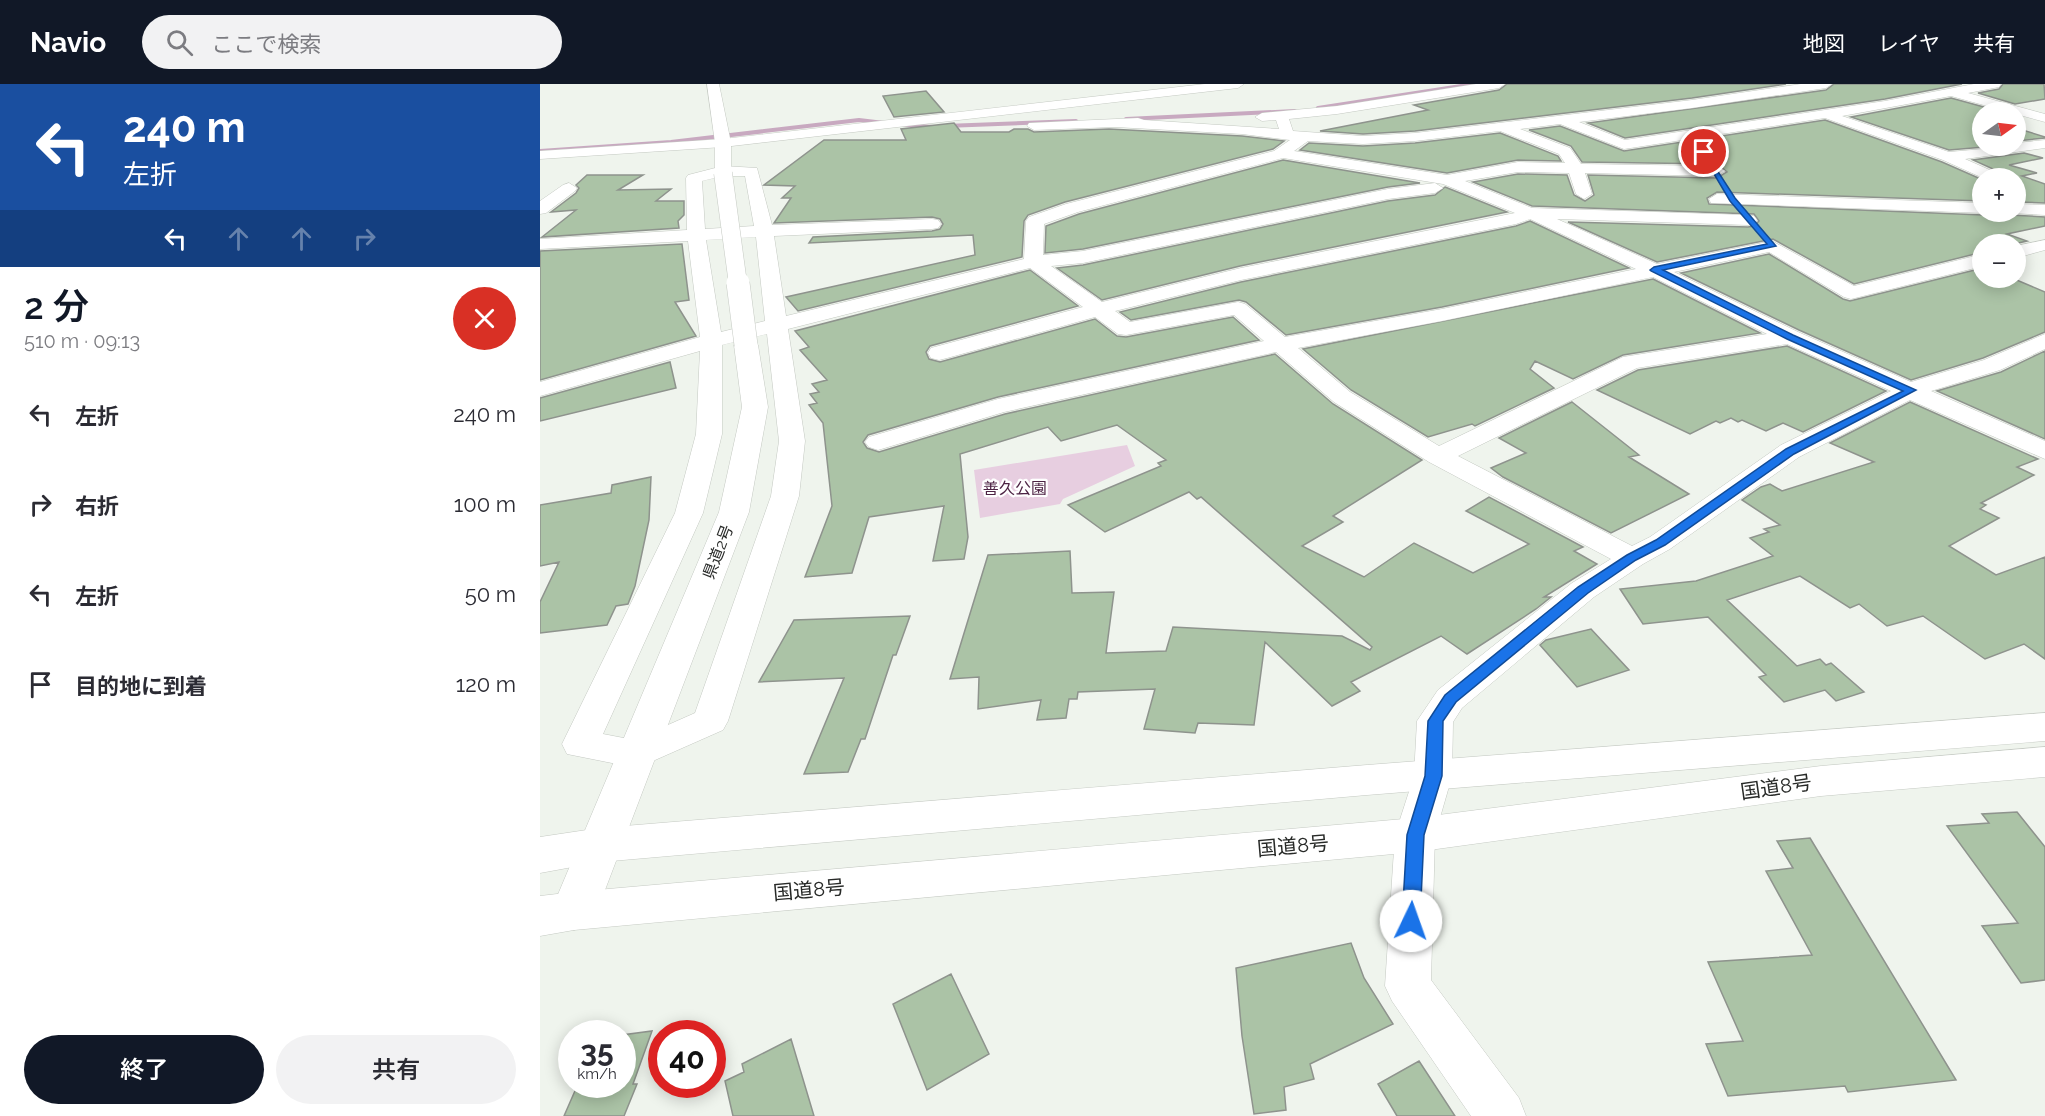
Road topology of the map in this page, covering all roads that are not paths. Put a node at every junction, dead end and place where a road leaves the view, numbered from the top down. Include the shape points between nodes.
1 (713, 84) edge
2 (1238, 84) edge
3 (1499, 84) edge
4 (1745, 84) edge
5 (1826, 84) edge
6 (1995, 84) edge
7 (1770, 92) junction
8 (1951, 92) junction
9 (1630, 111) junction
10 (1835, 112) junction
11 (1281, 116) junction
12 (2045, 118) edge
13 (1560, 120) junction
14 (899, 123) junction
15 (1116, 123) junction
16 (1502, 126) junction
17 (1022, 127) dead end
18 (975, 129) dead end
19 (1691, 134) junction
20 (723, 143) junction
21 (1285, 144) junction
22 (2045, 144) edge
23 (540, 155) edge
24 (1948, 157) junction
25 (1575, 167) junction
26 (1973, 168) edge
27 (1717, 171) junction
28 (723, 172) junction
29 (1459, 185) junction
30 (569, 188) dead end
31 (1517, 192) dead end
32 (1562, 193) dead end
33 (1698, 198) dead end
34 (1732, 200) junction
35 (2026, 201) edge
36 (1972, 208) edge
37 (540, 209) edge
38 (2040, 210) edge
39 (1530, 213) junction
40 (1748, 220) junction
41 (933, 224) dead end
42 (764, 231) junction
43 (1567, 231) junction
44 (1665, 233) dead end
45 (696, 236) junction
46 (1686, 243) dead end
47 (540, 244) edge
48 (2045, 245) edge
49 (1772, 246) junction
50 (2026, 250) edge
51 (1718, 257) junction
52 (1033, 262) junction
53 (1972, 263) edge
54 (1654, 270) junction
55 (1099, 309) junction
56 (777, 326) junction
57 (1790, 337) junction
58 (711, 341) junction
59 (2045, 341) edge
60 (1282, 344) junction
61 (939, 353) dead end
62 (540, 389) edge
63 (1911, 390) junction
64 (878, 442) dead end
65 (2045, 451) edge
66 (1438, 456) junction
67 (1632, 558) junction
68 (2045, 727) edge
69 (637, 754) junction
70 (2045, 762) edge
71 (1433, 776) junction
72 (1415, 835) junction
73 (600, 845) junction
74 (540, 855) edge
75 (557, 914) edge
76 (1501, 1116) edge

1 - 20 main road, 県道2号
2 - 14 street
3 - 11 street
4 - 7 street
5 - 7 street
6 - 8 street
7 - 9 street
7 - 10 street
8 - 10 street
8 - 12 street
9 - 13 street
9 - 19 street
10 - 19 street
10 - 24 street via 1828,115
11 - 15 street
11 - 21 street
13 - 16 street
13 - 19 street via 1624,145
14 - 18 street via 905,131
14 - 20 street
15 - 17 street
15 - 21 street
16 - 21 street via 1415,137
16 - 25 street via 1565,151
19 - 27 street
20 - 23 street
20 - 28 main road, 県道2号
21 - 29 street
21 - 52 street via 1035,221
22 - 24 street
24 - 26 street
25 - 27 street
25 - 29 street via 1518,167
25 - 32 street via 1590,194
27 - 34 street
28 - 42 street via 752,171
28 - 45 street via 694,178
28 - 69 main road, 県道2号, bridge via 755,407 734,512
29 - 31 street
29 - 39 street
29 - 52 street via 1388,194 1083,256
30 - 37 street
33 - 34 street
34 - 36 street
34 - 40 street
35 - 38 street
39 - 40 street
39 - 43 street
39 - 55 street via 1241,274
40 - 49 street
41 - 42 street
42 - 45 street
42 - 56 street
43 - 44 street
43 - 54 street
45 - 47 street
45 - 58 street
46 - 51 street
48 - 50 street
49 - 51 street
49 - 53 street via 1851,293
51 - 54 street
52 - 55 street
52 - 56 street
54 - 57 street
54 - 60 street
55 - 60 street via 1126,329 1238,308
55 - 61 street
56 - 58 street
56 - 69 street via 792,441 785,496 710,721
57 - 63 street
57 - 66 street via 1631,362
58 - 62 street
58 - 69 street via 709,434 689,513 580,744
59 - 63 street via 1992,365
60 - 64 street via 998,406
60 - 66 street via 1341,397
63 - 65 street
63 - 67 street via 1790,451 1660,543
66 - 67 street
67 - 71 street via 1583,590 1450,699 1435,721
68 - 71 main road, 国道8号
69 - 73 main road, 県道2号
70 - 72 main road, 国道8号 via 1821,781
71 - 72 street
71 - 73 main road, 国道8号
72 - 75 main road, 国道8号
72 - 76 street via 1408,986
73 - 74 main road, 国道8号
73 - 75 main road, 県道2号

